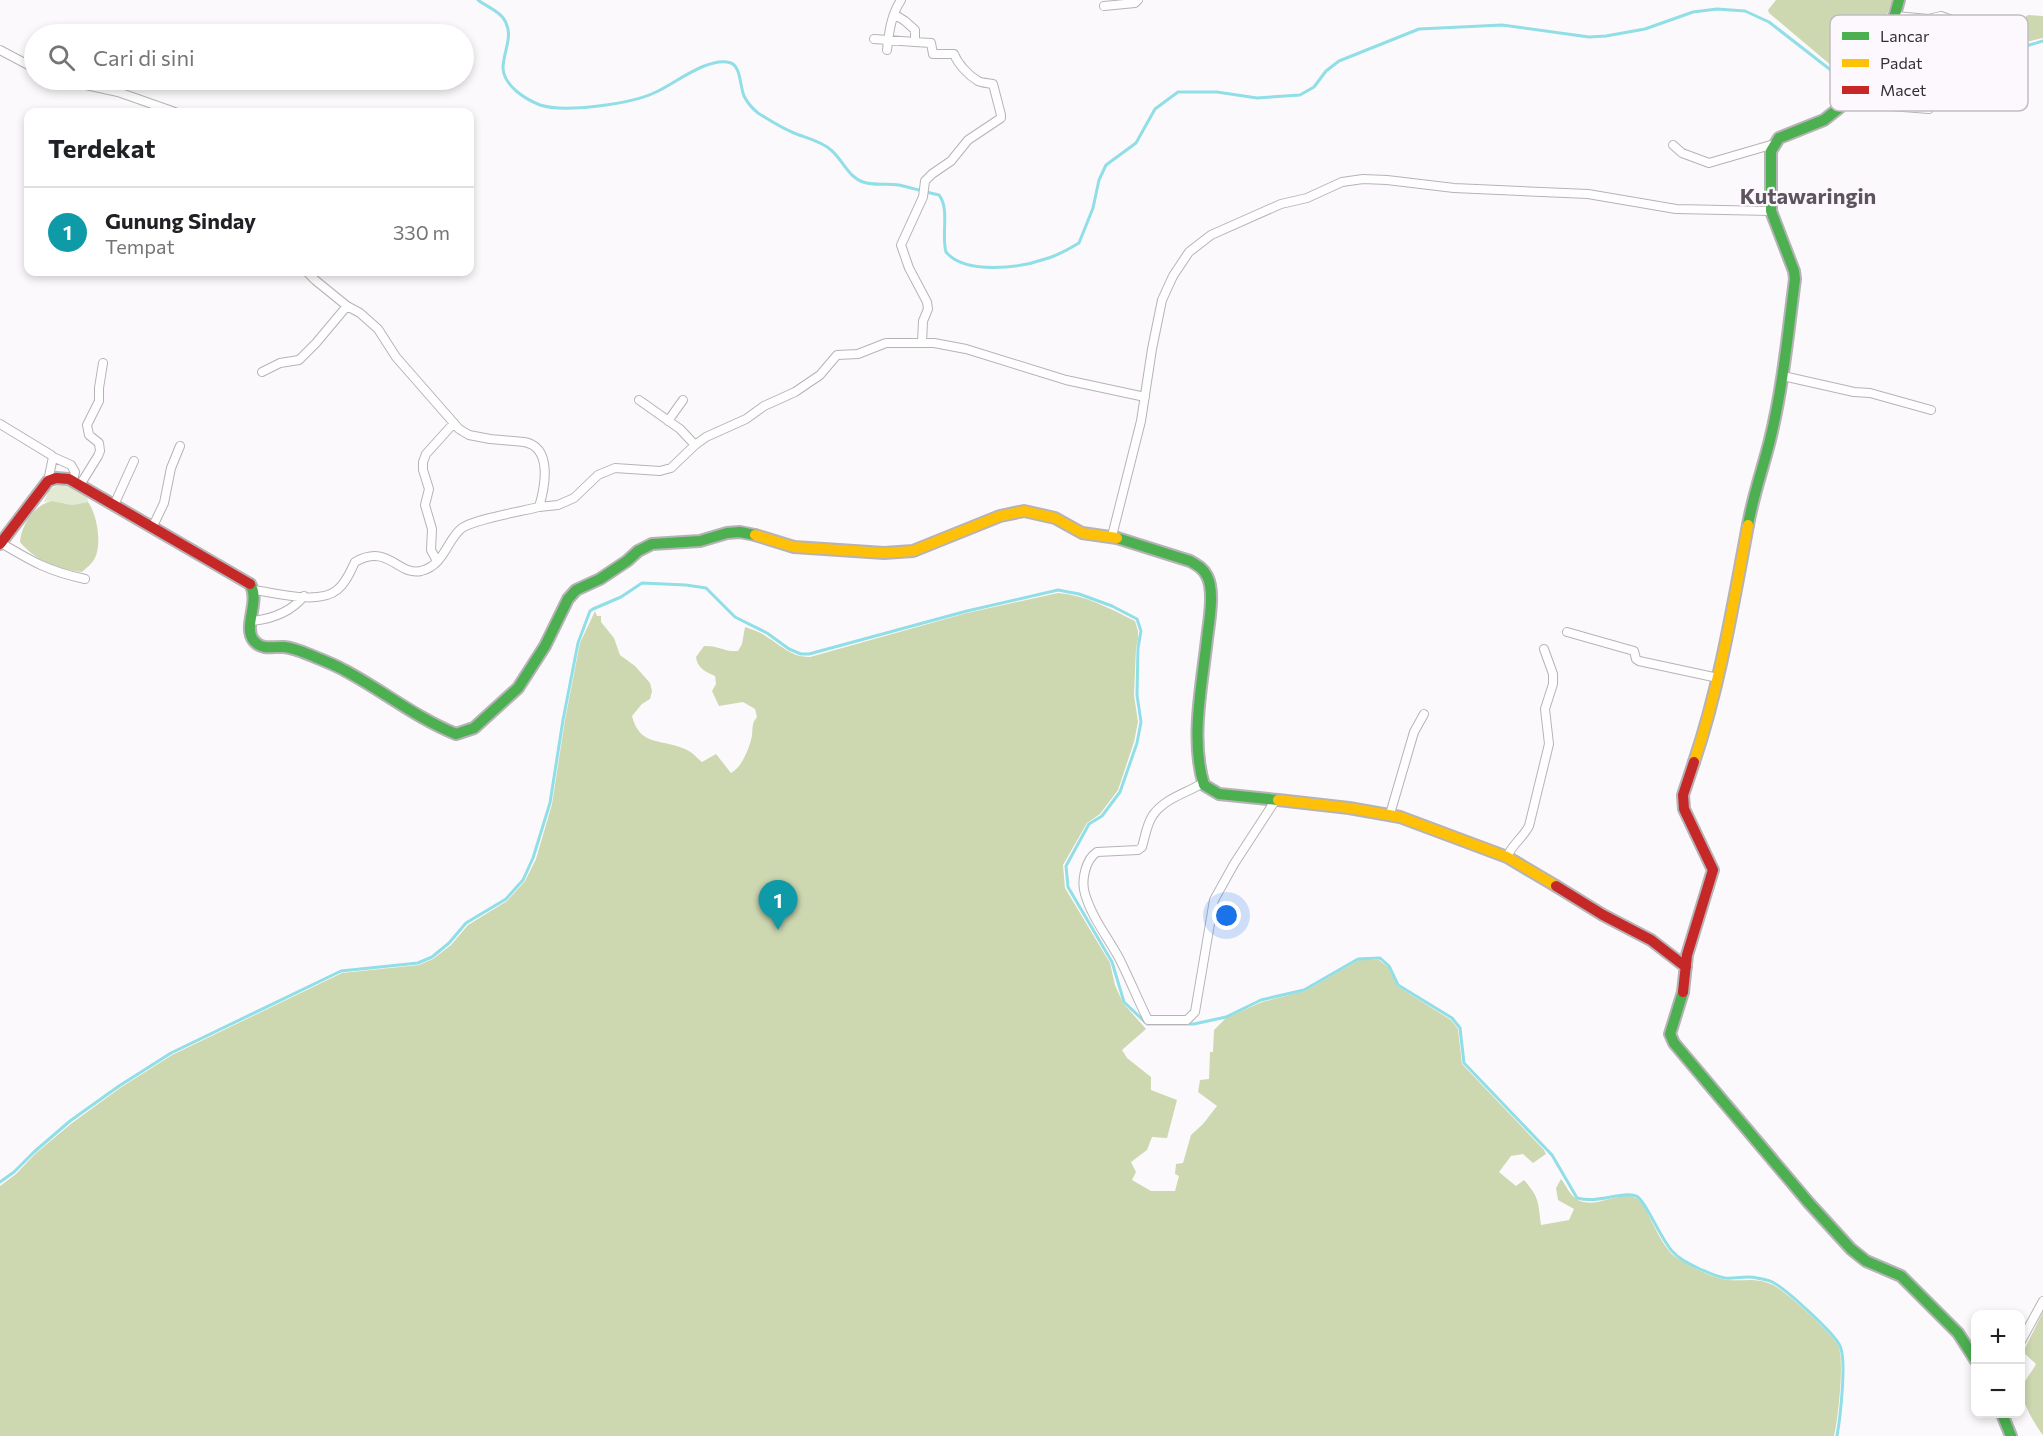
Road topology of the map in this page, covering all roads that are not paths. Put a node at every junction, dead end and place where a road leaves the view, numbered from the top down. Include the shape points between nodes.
1 (901, 0) edge
2 (1138, 0) edge
3 (1899, 0) edge
4 (1104, 6) dead end
5 (894, 14) junction
6 (1896, 15) edge
7 (874, 39) dead end
8 (888, 40) junction
9 (915, 42) junction
10 (0, 50) edge
11 (887, 50) dead end
12 (24, 63) edge
13 (109, 90) edge
14 (164, 108) edge
15 (1835, 111) edge
16 (1774, 144) junction
17 (1673, 145) dead end
18 (1771, 212) junction
19 (311, 276) edge
20 (347, 306) junction
21 (922, 343) junction
22 (103, 363) dead end
23 (262, 372) dead end
24 (1783, 376) junction
25 (1145, 396) junction
26 (639, 400) dead end
27 (682, 400) dead end
28 (1931, 410) dead end
29 (668, 420) junction
30 (454, 423) junction
31 (0, 424) edge
32 (695, 445) junction
33 (180, 446) dead end
34 (52, 458) junction
35 (134, 462) dead end
36 (48, 481) junction
37 (77, 483) junction
38 (114, 505) junction
39 (539, 507) junction
40 (153, 526) junction
41 (1112, 536) junction
42 (0, 543) edge
43 (437, 561) junction
44 (85, 579) dead end
45 (254, 590) junction
46 (304, 596) junction
47 (252, 621) junction
48 (1567, 632) dead end
49 (1544, 649) dead end
50 (1718, 678) junction
51 (1424, 714) dead end
52 (1203, 783) junction
53 (1275, 801) junction
54 (1390, 814) junction
55 (1507, 857) junction
56 (1686, 967) junction
57 (2043, 1301) edge
58 (2025, 1334) edge
59 (1971, 1352) edge
60 (2004, 1418) edge
61 (2011, 1436) edge

1 - 5 street
2 - 4 street
3 - 6 street
5 - 8 street
5 - 9 street via 915,30
7 - 8 street
8 - 9 street
8 - 11 street
9 - 21 street via 931,43 933,54 954,54 975,79 993,84 1001,115 925,181 918,211 902,240 909,268 927,302
10 - 12 street
13 - 14 street
15 - 16 street via 1824,120 1786,134
16 - 17 street via 1710,163 1682,153
16 - 18 street via 1770,161
18 - 24 street via 1795,279
18 - 25 street via 1676,209 1588,194 1454,188 1387,180 1342,182 1211,236 1189,252 1162,300
19 - 20 street
20 - 23 street via 299,360 280,363
20 - 30 street via 378,329 396,357
21 - 25 street via 966,349 1066,380
21 - 32 street via 886,343 858,354 837,355 820,375 795,392
22 - 37 street via 99,401 87,425 89,435 99,443 100,452
24 - 28 street
24 - 50 street via 1752,503
25 - 41 street
26 - 29 street
27 - 29 street
29 - 32 street
30 - 39 street via 469,435 531,443 536,447 542,455 545,480
30 - 43 street via 423,462 429,489 425,505 432,529 431,550
31 - 34 street
32 - 39 street via 671,468 615,468 598,475 574,498
33 - 40 street via 164,503
34 - 36 street
34 - 37 street via 71,465
35 - 38 street
36 - 37 street via 62,478
36 - 42 street
37 - 38 street
38 - 40 street
39 - 43 street via 463,528
40 - 45 street via 245,579
41 - 47 street via 1082,533 1056,518 1024,511 1000,516 913,551 794,547 740,532 700,541 652,544 606,576 576,590 567,599 545,646 518,688 474,728 456,734 344,669 284,647 264,648 252,638
41 - 52 street via 1190,561 1208,577 1211,601 1196,750
42 - 44 street via 38,566
43 - 46 street via 417,571 385,557 363,558 355,562 337,591 326,596
45 - 46 street
45 - 47 street
46 - 47 street via 285,612
48 - 50 street via 1634,651 1639,661
49 - 55 street via 1553,674 1545,709 1549,750 1529,826
50 - 56 street via 1683,795 1684,809 1713,870 1698,912
51 - 54 street via 1414,732
52 - 53 street via 1219,794
52 - 53 street via 1169,801 1152,816 1138,850 1097,852 1085,870 1085,893 1094,915 1148,1020 1187,1020 1195,1012 1214,900
53 - 54 street
54 - 55 street
55 - 56 street via 1651,940
56 - 59 street via 1683,997 1670,1034 1674,1043 1851,1249 1866,1261 1901,1276 1958,1333
57 - 58 street
60 - 61 street

